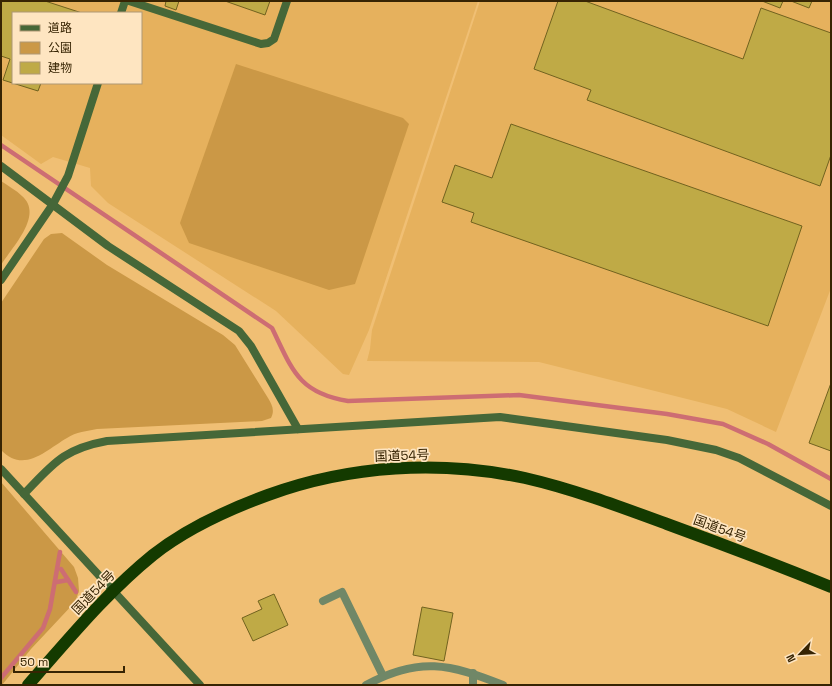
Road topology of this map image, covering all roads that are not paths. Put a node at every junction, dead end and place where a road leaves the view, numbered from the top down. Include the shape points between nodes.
1 (125, 1) edge
2 (129, 1) edge
3 (287, 1) edge
4 (121, 12) edge
5 (98, 84) edge
6 (1, 166) edge
7 (53, 204) junction
8 (1, 280) edge
9 (298, 429) junction
10 (1, 469) edge
11 (24, 494) junction
12 (831, 506) edge
13 (831, 587) edge
14 (113, 589) junction
15 (323, 601) dead end
16 (473, 673) junction
17 (383, 676) junction
18 (28, 685) edge
19 (200, 685) edge
20 (366, 685) edge
21 (474, 685) edge
22 (503, 685) edge

1 - 4 street
2 - 3 street via 261,44 274,39
5 - 7 street via 68,176
6 - 7 street
7 - 8 street
7 - 9 street via 108,246 239,331 251,346
9 - 11 street via 95,443 64,455
9 - 12 street via 500,417 667,440 716,450 739,458
10 - 11 street
11 - 14 street
13 - 14 highway, 国道54号 via 749,554 567,490 505,475 437,468 395,468 366,471 303,484 222,512 154,554
14 - 18 highway, 国道54号
14 - 19 street
15 - 17 street via 342,592
16 - 17 street via 457,668 424,666
16 - 21 street
16 - 22 street
17 - 20 street

